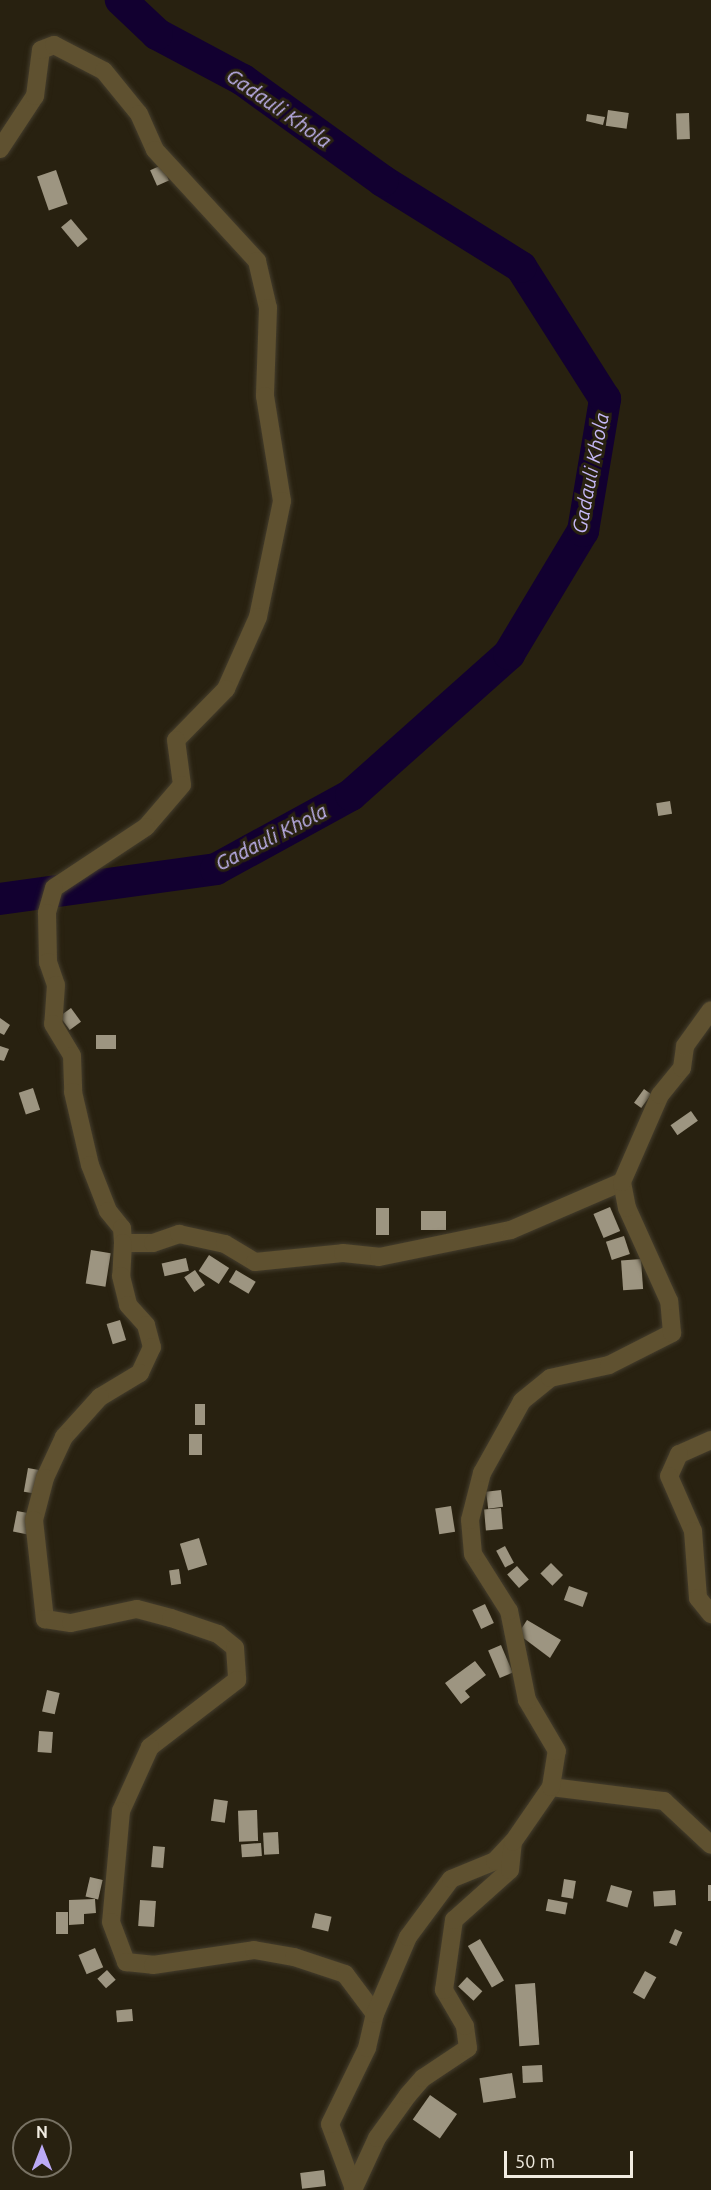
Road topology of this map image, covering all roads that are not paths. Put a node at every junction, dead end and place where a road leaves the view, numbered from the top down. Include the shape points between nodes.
1 (0, 149) edge
2 (711, 1010) edge
3 (622, 1182) junction
4 (123, 1243) junction
5 (711, 1440) edge
6 (711, 1614) edge
7 (551, 1787) junction
8 (513, 1842) junction
9 (711, 1845) edge
10 (375, 2014) junction
11 (353, 2190) edge

1 - 4 street via 35,96 41,50 54,45 104,71 139,114 155,150 257,261 268,308 265,396 282,501 258,617 226,689 176,741 182,785 146,827 54,888 47,913 48,962 56,985 53,1024 72,1056 73,1092 90,1165 108,1211 122,1228
2 - 3 street via 685,1046 682,1068 660,1095
3 - 4 street via 512,1230 379,1257 343,1253 255,1262 225,1244 179,1234 153,1243
3 - 7 street via 627,1208 669,1301 672,1333 609,1365 550,1378 522,1401 482,1473 470,1520 473,1554 509,1611 527,1700 557,1751
4 - 10 street via 121,1276 128,1305 146,1325 152,1347 140,1373 100,1397 64,1437 45,1478 34,1520 45,1619 71,1623 137,1609 171,1618 218,1634 235,1648 237,1680 150,1747 121,1811 111,1922 126,1962 153,1965 254,1950 294,1957 345,1974
5 - 6 street via 679,1454 669,1476 693,1531 698,1598
7 - 8 street
7 - 9 street via 664,1801
8 - 10 street via 495,1861 451,1879 429,1903
8 - 11 street via 510,1870 454,1920 448,1941 444,1990 465,2026 468,2048 423,2078 408,2095 377,2138
10 - 11 street via 367,2048 330,2124

